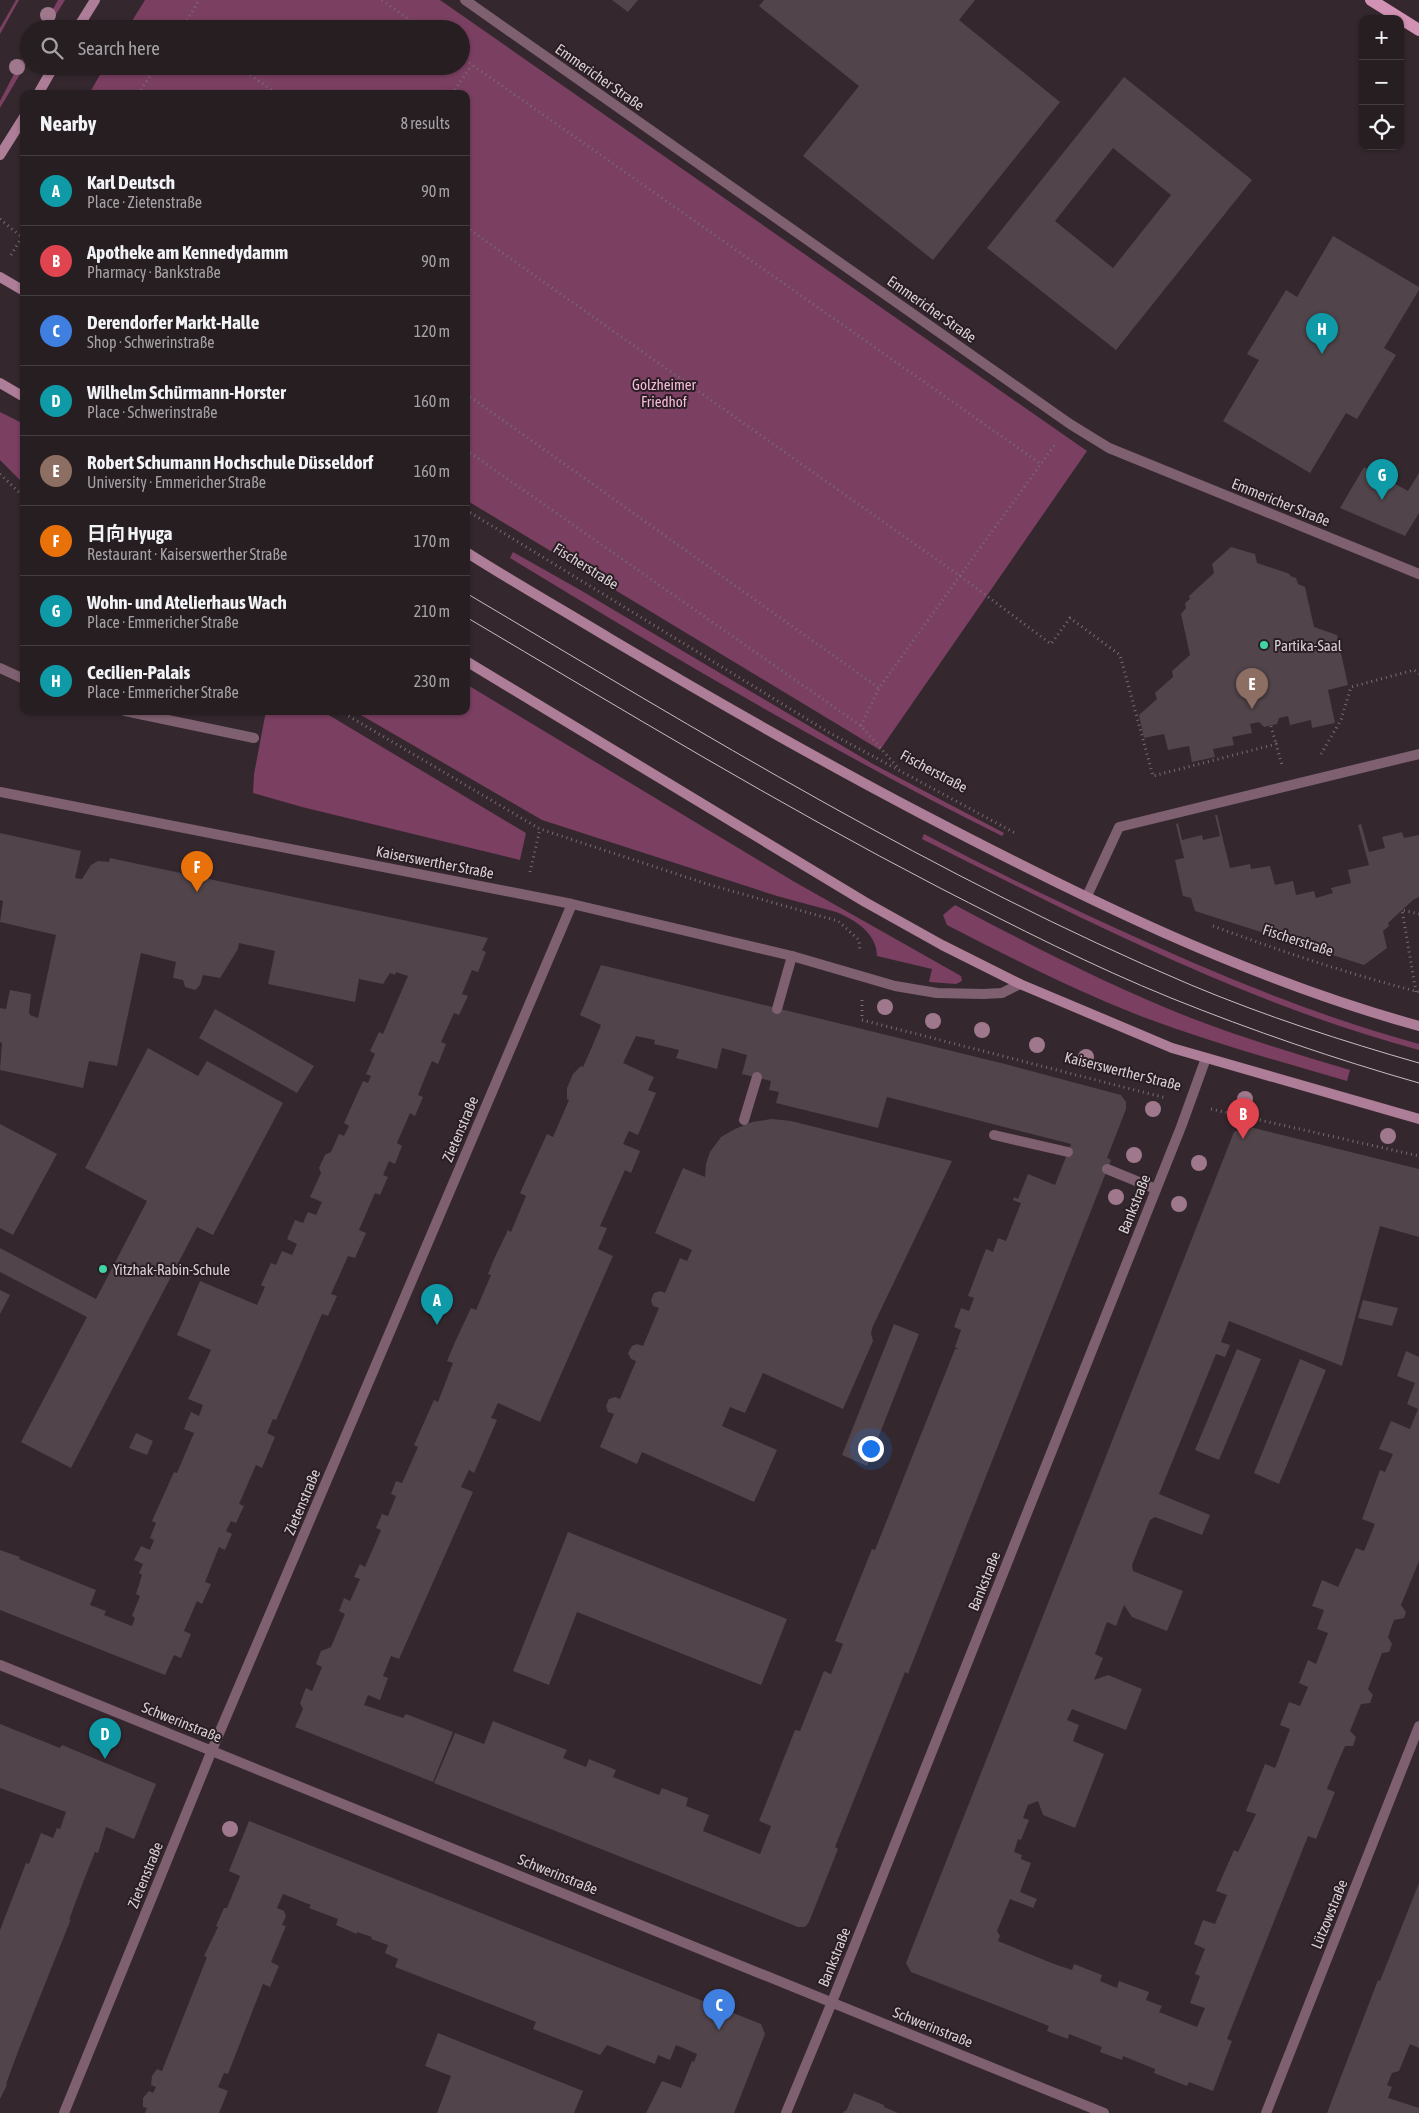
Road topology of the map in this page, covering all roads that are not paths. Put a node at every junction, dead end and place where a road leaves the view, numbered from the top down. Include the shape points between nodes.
1 (95, 0) edge
2 (465, 0) edge
3 (1371, 0) edge
4 (83, 20) edge
5 (1419, 30) edge
6 (49, 75) edge
7 (40, 90) edge
8 (20, 124) edge
9 (0, 156) edge
10 (0, 277) edge
11 (20, 289) edge
12 (0, 383) edge
13 (20, 395) edge
14 (470, 554) edge
15 (1419, 574) edge
16 (470, 663) edge
17 (0, 668) edge
18 (20, 677) edge
19 (144, 715) edge
20 (254, 738) dead end
21 (1419, 754) edge
22 (0, 792) edge
23 (1087, 896) junction
24 (572, 904) junction
25 (792, 956) junction
26 (1020, 984) junction
27 (777, 1009) dead end
28 (1419, 1026) edge
29 (1206, 1058) junction
30 (757, 1077) dead end
31 (1419, 1119) edge
32 (744, 1120) dead end
33 (994, 1135) dead end
34 (1068, 1152) dead end
35 (1107, 1169) dead end
36 (1156, 1189) junction
37 (0, 1665) edge
38 (1419, 1726) edge
39 (212, 1750) junction
40 (832, 2002) junction
41 (64, 2113) edge
42 (786, 2113) edge
43 (1104, 2113) edge
44 (1266, 2113) edge

1 - 4 main road
2 - 15 street, Emmericher Straße via 1062,419 1109,448
3 - 5 main road
6 - 7 main road
8 - 9 main road
10 - 11 main road
12 - 13 main road
14 - 23 main road via 760,727 973,841
16 - 26 main road via 865,902
17 - 18 street
19 - 20 street
21 - 23 street via 1119,827
22 - 24 street, Kaiserswerther Straße
23 - 28 main road via 1216,956 1358,1008
24 - 25 street, Kaiserswerther Straße
24 - 39 street, Zietenstraße
25 - 26 street, Kaiserswerther Straße via 904,987 962,995 1002,993
25 - 27 street
26 - 29 main road via 1172,1048
29 - 31 main road
29 - 36 street, Bankstraße
30 - 32 street
33 - 34 street
35 - 36 street
36 - 40 street, Bankstraße
37 - 39 street, Schwerinstraße
38 - 44 street, Lützowstraße
39 - 40 street, Schwerinstraße
39 - 41 street, Zietenstraße
40 - 42 street, Bankstraße
40 - 43 street, Schwerinstraße

